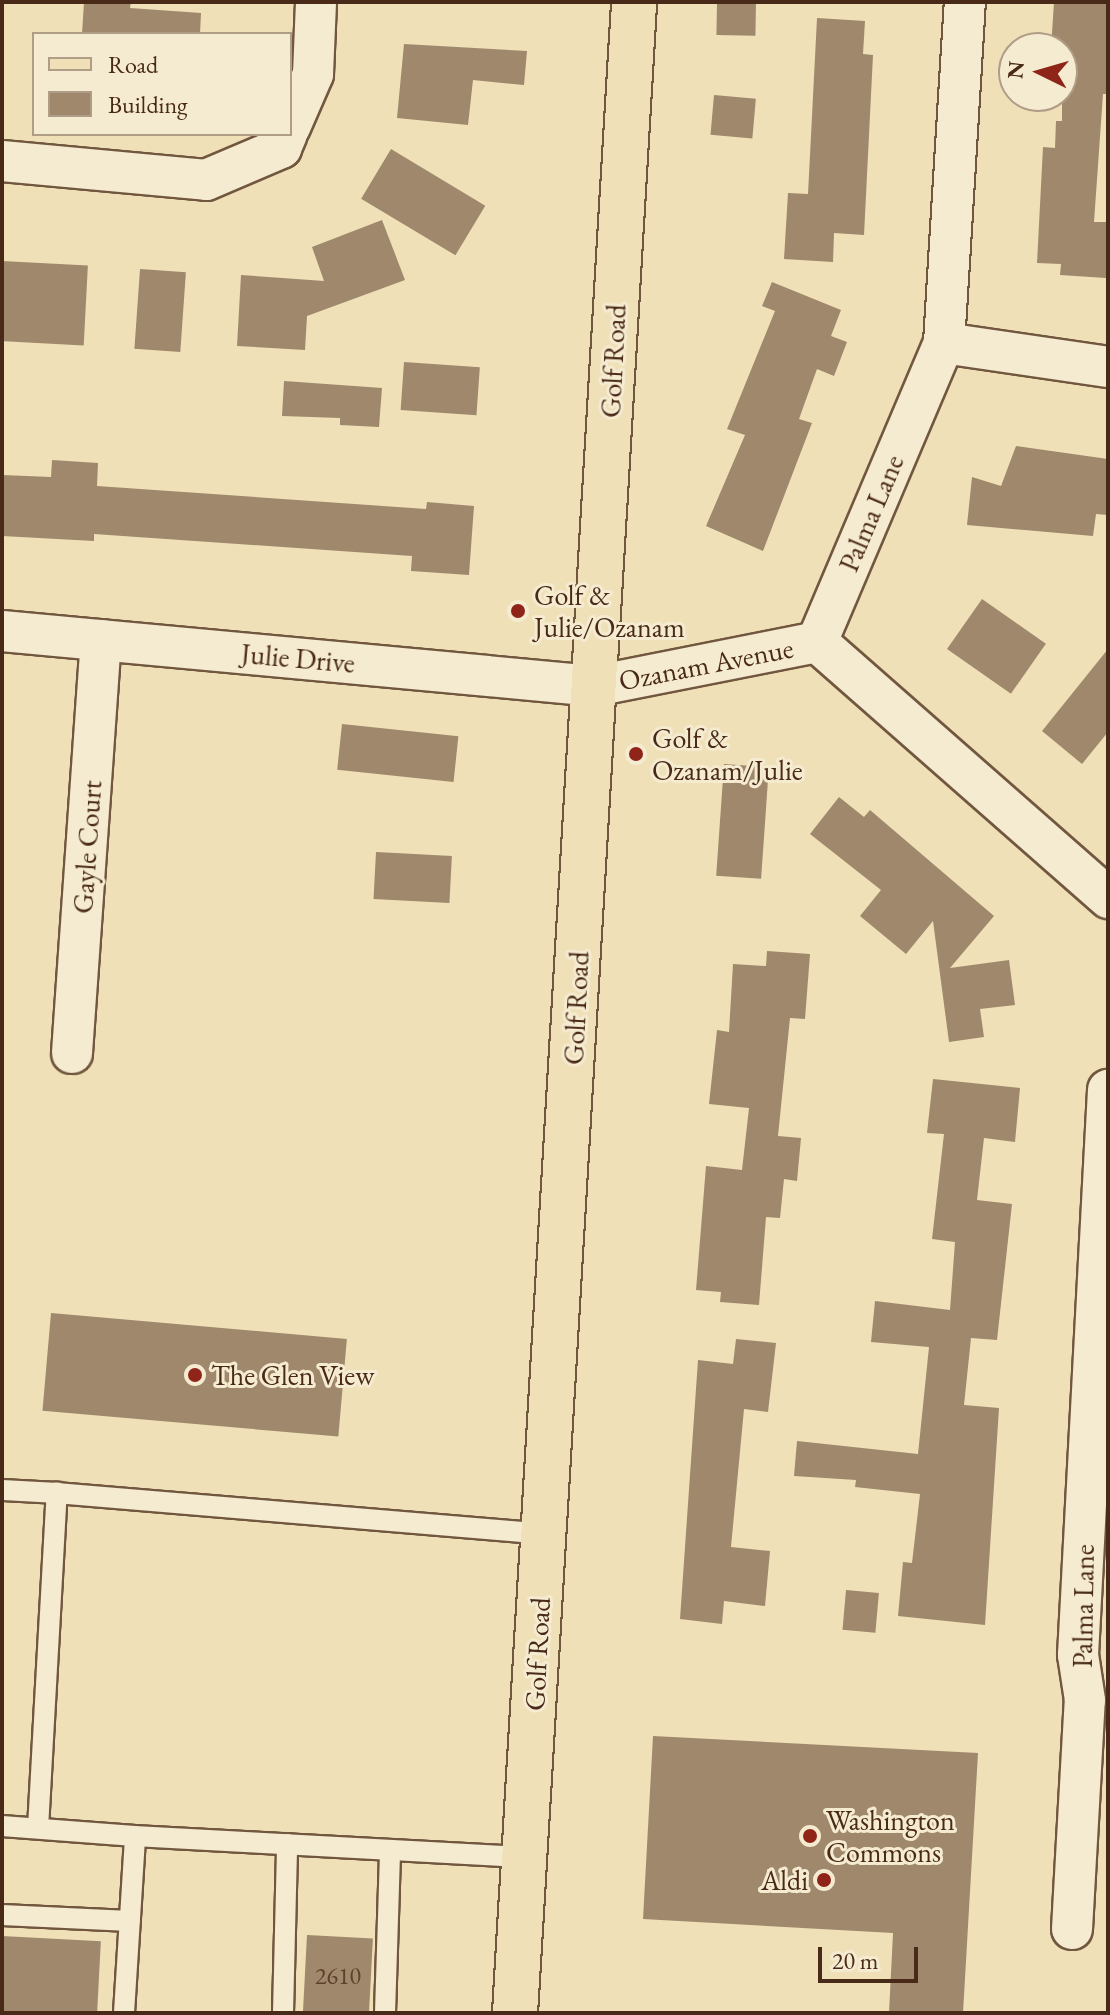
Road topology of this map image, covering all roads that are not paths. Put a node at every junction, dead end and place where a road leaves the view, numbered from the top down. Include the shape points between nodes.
1 (316, 2) edge
2 (634, 2) edge
3 (965, 2) edge
4 (292, 122) edge
5 (286, 136) edge
6 (2, 161) edge
7 (944, 343) junction
8 (1108, 367) edge
9 (2, 631) edge
10 (101, 640) junction
11 (817, 642) junction
12 (595, 686) junction
13 (1108, 898) edge
14 (72, 1053) dead end
15 (1108, 1090) edge
16 (1099, 1418) edge
17 (2, 1490) edge
18 (57, 1493) junction
19 (545, 1534) junction
20 (2, 1826) edge
21 (38, 1828) junction
22 (135, 1836) junction
23 (287, 1844) junction
24 (390, 1850) junction
25 (525, 1857) junction
26 (2, 1915) edge
27 (130, 1921) junction
28 (1072, 1929) dead end
29 (124, 2013) edge
30 (283, 2013) edge
31 (385, 2013) edge
32 (515, 2013) edge

1 - 4 street via 313,74
2 - 12 main road, Golf Road
3 - 7 street, Palma Lane
5 - 6 street via 281,148 206,180
7 - 8 street
7 - 11 street, Palma Lane
9 - 10 street, Julie Drive
10 - 12 street, Julie Drive
10 - 14 street, Gayle Court
11 - 12 street, Ozanam Avenue
11 - 13 street
12 - 19 main road, Golf Road
15 - 16 street, Palma Lane
16 - 28 street, Palma Lane via 1078,1655 1085,1700
17 - 18 lane
18 - 19 lane
18 - 21 lane
19 - 25 main road, Golf Road
20 - 21 lane
21 - 22 lane
22 - 23 lane
22 - 27 lane
23 - 24 lane
23 - 30 lane
24 - 25 lane
24 - 31 lane
25 - 32 main road, Golf Road
26 - 27 lane
27 - 29 lane

